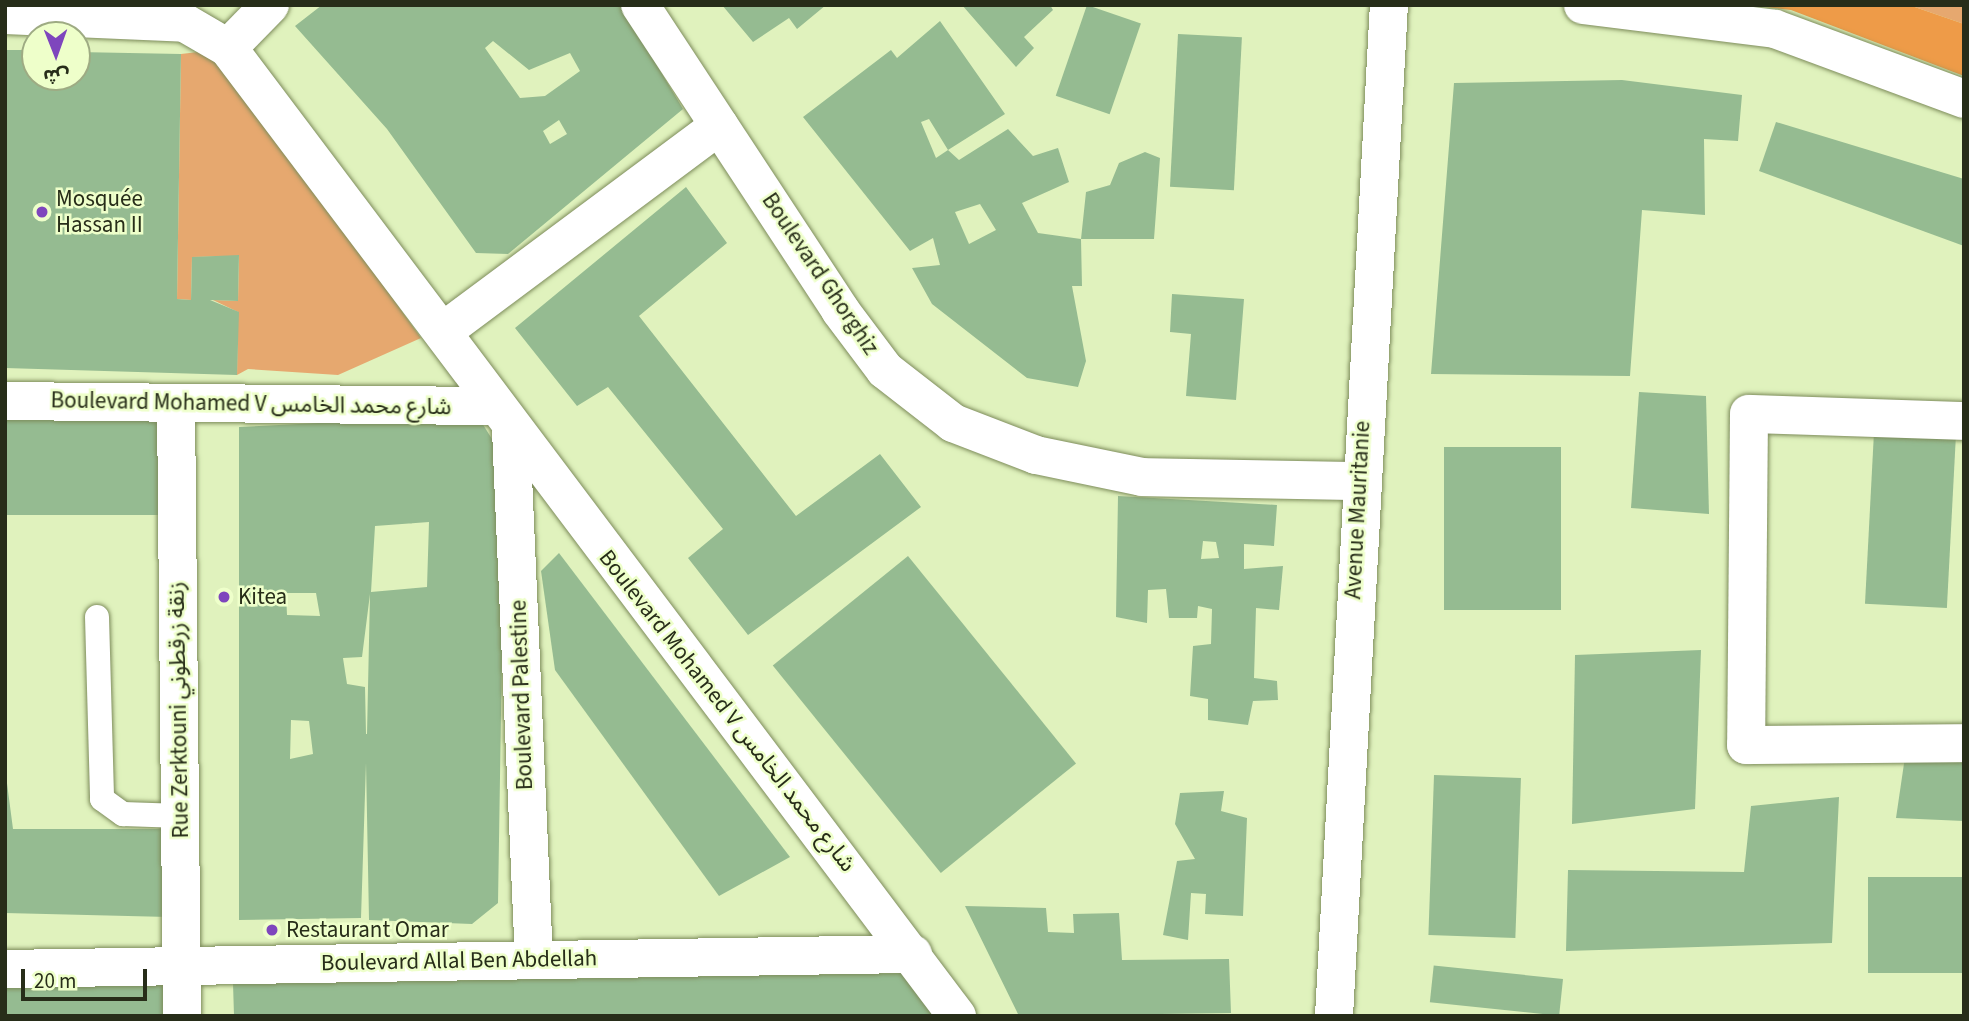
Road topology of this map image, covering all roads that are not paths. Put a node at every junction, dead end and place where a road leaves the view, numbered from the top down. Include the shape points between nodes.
1 (270, 5) edge
2 (640, 5) edge
3 (1389, 5) edge
4 (1583, 5) edge
5 (5, 15) edge
6 (228, 48) junction
7 (1964, 99) edge
8 (719, 126) junction
9 (444, 330) junction
10 (5, 401) edge
11 (176, 404) junction
12 (504, 418) junction
13 (1964, 421) edge
14 (1359, 481) junction
15 (97, 617) dead end
16 (1964, 743) edge
17 (181, 816) junction
18 (914, 954) junction
19 (534, 960) junction
20 (181, 966) junction
21 (5, 969) edge
22 (182, 1016) edge
23 (957, 1016) edge
24 (1334, 1016) edge

1 - 6 street
2 - 8 street, Boulevard Ghorghiz
3 - 14 street, Avenue Mauritanie
4 - 7 street via 1775,29
5 - 6 street via 185,23
6 - 9 street, Boulevard Mohamed V شارع محمد الخامس
8 - 9 street
8 - 14 street, Boulevard Ghorghiz via 886,370 953,423 1036,455 1142,477
9 - 12 street, Boulevard Mohamed V شارع محمد الخامس
10 - 11 street, Boulevard Mohamed V شارع محمد الخامس
11 - 12 street, Boulevard Mohamed V شارع محمد الخامس
11 - 17 street, Rue Zerktouni زنقة زرقطوني
12 - 18 street, Boulevard Mohamed V شارع محمد الخامس
12 - 19 street, Boulevard Palestine
13 - 16 street via 1749,414 1746,745
14 - 24 street, Avenue Mauritanie
15 - 17 lane via 102,799 123,814
17 - 20 street, Rue Zerktouni زنقة زرقطوني
18 - 19 street, Boulevard Allal Ben Abdellah
18 - 23 street, Boulevard Mohamed V شارع محمد الخامس
19 - 20 street, Boulevard Allal Ben Abdellah
20 - 21 street, Boulevard Allal Ben Abdellah
20 - 22 street, Rue Zerktouni زنقة زرقطوني

